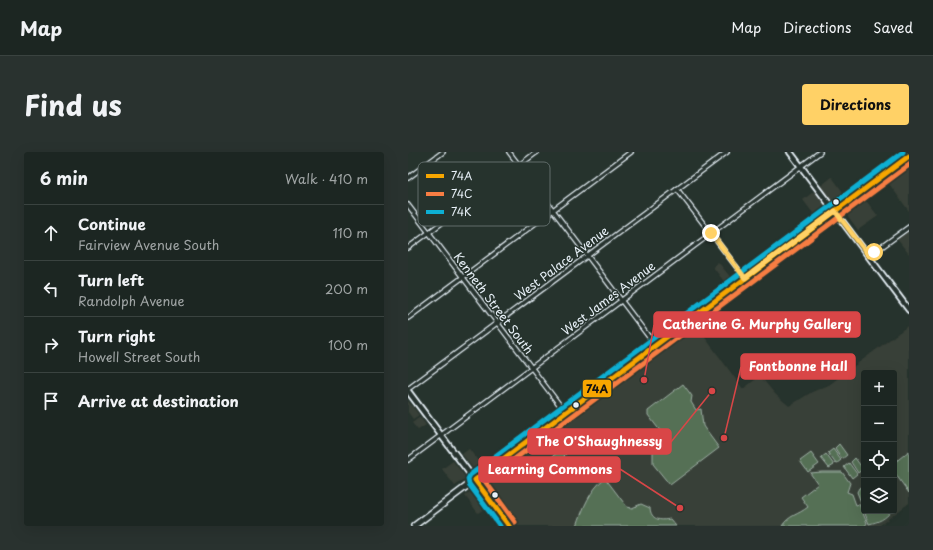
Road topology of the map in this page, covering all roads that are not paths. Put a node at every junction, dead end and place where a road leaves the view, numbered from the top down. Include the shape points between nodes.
1 (443, 152) edge
2 (509, 152) edge
3 (537, 152) edge
4 (631, 152) edge
5 (727, 152) edge
6 (790, 152) edge
7 (820, 152) edge
8 (909, 156) edge
9 (430, 162) edge
10 (516, 162) edge
11 (524, 162) edge
12 (801, 166) junction
13 (418, 171) edge
14 (408, 178) edge
15 (677, 189) junction
16 (408, 205) edge
17 (550, 206) edge
18 (553, 210) junction
19 (835, 211) junction
20 (550, 212) edge
21 (418, 218) edge
22 (424, 226) edge
23 (438, 226) edge
24 (532, 226) edge
25 (909, 227) edge
26 (429, 233) junction
27 (711, 233) junction
28 (408, 248) edge
29 (588, 256) junction
30 (869, 256) junction
31 (463, 277) junction
32 (745, 278) junction
33 (621, 300) junction
34 (909, 310) edge
35 (408, 318) edge
36 (497, 323) junction
37 (655, 345) junction
38 (531, 367) junction
39 (408, 390) edge
40 (565, 412) junction
41 (441, 434) junction
42 (408, 460) edge
43 (475, 480) junction
44 (414, 526) edge
45 (510, 526) edge

1 - 9 street
2 - 10 street
3 - 11 street
4 - 18 street
5 - 15 street, West Palace Avenue
6 - 12 street
7 - 12 street, West James Avenue
8 - 19 main road
12 - 19 street
12 - 27 street, West James Avenue
13 - 14 street
15 - 27 street
15 - 29 street, West Palace Avenue
16 - 21 street, Kenneth Street South
17 - 18 street
18 - 20 street
18 - 29 street
19 - 30 street
19 - 32 main road
22 - 26 street, Kenneth Street South
23 - 26 street
24 - 31 street
25 - 30 street
26 - 28 street
26 - 31 street, Kenneth Street South
27 - 32 street
27 - 33 street, West James Avenue
29 - 33 street
29 - 36 street, West Palace Avenue
30 - 34 street
31 - 35 street
31 - 36 street, Kenneth Street South
32 - 37 main road
33 - 37 street
33 - 38 street, West James Avenue
36 - 38 street, Kenneth Street South
36 - 39 street, West Palace Avenue
37 - 40 main road
38 - 40 street, Kenneth Street South
38 - 41 street, West James Avenue
39 - 41 street
40 - 43 main road
41 - 42 street, West James Avenue
41 - 43 street
43 - 44 main road
43 - 45 street

